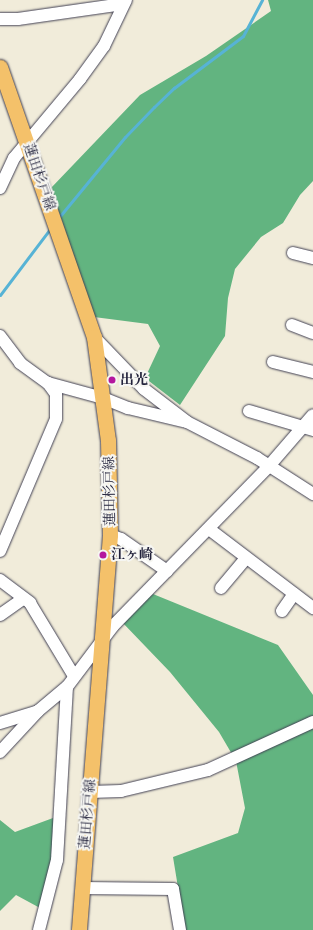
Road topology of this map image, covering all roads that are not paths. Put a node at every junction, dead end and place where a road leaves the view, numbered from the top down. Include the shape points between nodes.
1 (124, 2) edge
2 (0, 19) edge
3 (0, 67) edge
4 (27, 143) junction
5 (3, 171) edge
6 (0, 188) edge
7 (293, 253) dead end
8 (313, 258) edge
9 (292, 325) dead end
10 (313, 333) edge
11 (0, 336) edge
12 (94, 338) junction
13 (273, 362) dead end
14 (313, 372) edge
15 (48, 383) junction
16 (103, 398) junction
17 (249, 411) dead end
18 (313, 415) edge
19 (187, 422) junction
20 (308, 429) edge
21 (269, 466) junction
22 (313, 494) edge
23 (208, 529) junction
24 (110, 535) junction
25 (0, 551) edge
26 (246, 558) junction
27 (167, 571) junction
28 (0, 580) edge
29 (221, 588) dead end
30 (294, 594) junction
31 (23, 599) junction
32 (313, 608) edge
33 (282, 611) dead end
34 (0, 615) edge
35 (103, 638) junction
36 (74, 676) junction
37 (67, 687) junction
38 (38, 711) junction
39 (313, 722) edge
40 (0, 723) edge
41 (0, 752) edge
42 (90, 792) junction
43 (82, 888) junction
44 (39, 930) edge
45 (79, 930) edge
46 (180, 930) edge

1 - 2 street via 18,19
1 - 4 street via 104,46
3 - 4 main road, 蓮田杉戸線
4 - 5 street
4 - 12 main road, 蓮田杉戸線
5 - 6 street
7 - 8 street
9 - 10 street
11 - 15 street via 20,363
12 - 16 main road, 蓮田杉戸線
12 - 19 street via 144,389
13 - 14 street
15 - 16 street
15 - 25 street via 56,394 56,419
16 - 19 street via 128,408
16 - 24 main road, 蓮田杉戸線 via 110,469
17 - 20 street
18 - 20 street
19 - 21 street
20 - 21 street
21 - 22 street
21 - 23 street
23 - 26 street
23 - 27 street
24 - 27 street
24 - 35 main road, 蓮田杉戸線
26 - 29 street
26 - 30 street
27 - 35 street
28 - 31 street
30 - 32 street
30 - 33 street
31 - 34 street
31 - 36 street via 30,603
35 - 36 street
35 - 42 main road, 蓮田杉戸線
36 - 37 street
37 - 38 street
37 - 44 street via 57,860
38 - 40 street
38 - 41 street
39 - 42 street via 208,770 121,791
42 - 43 main road, 蓮田杉戸線
43 - 45 main road, 蓮田杉戸線
43 - 46 street via 173,889

